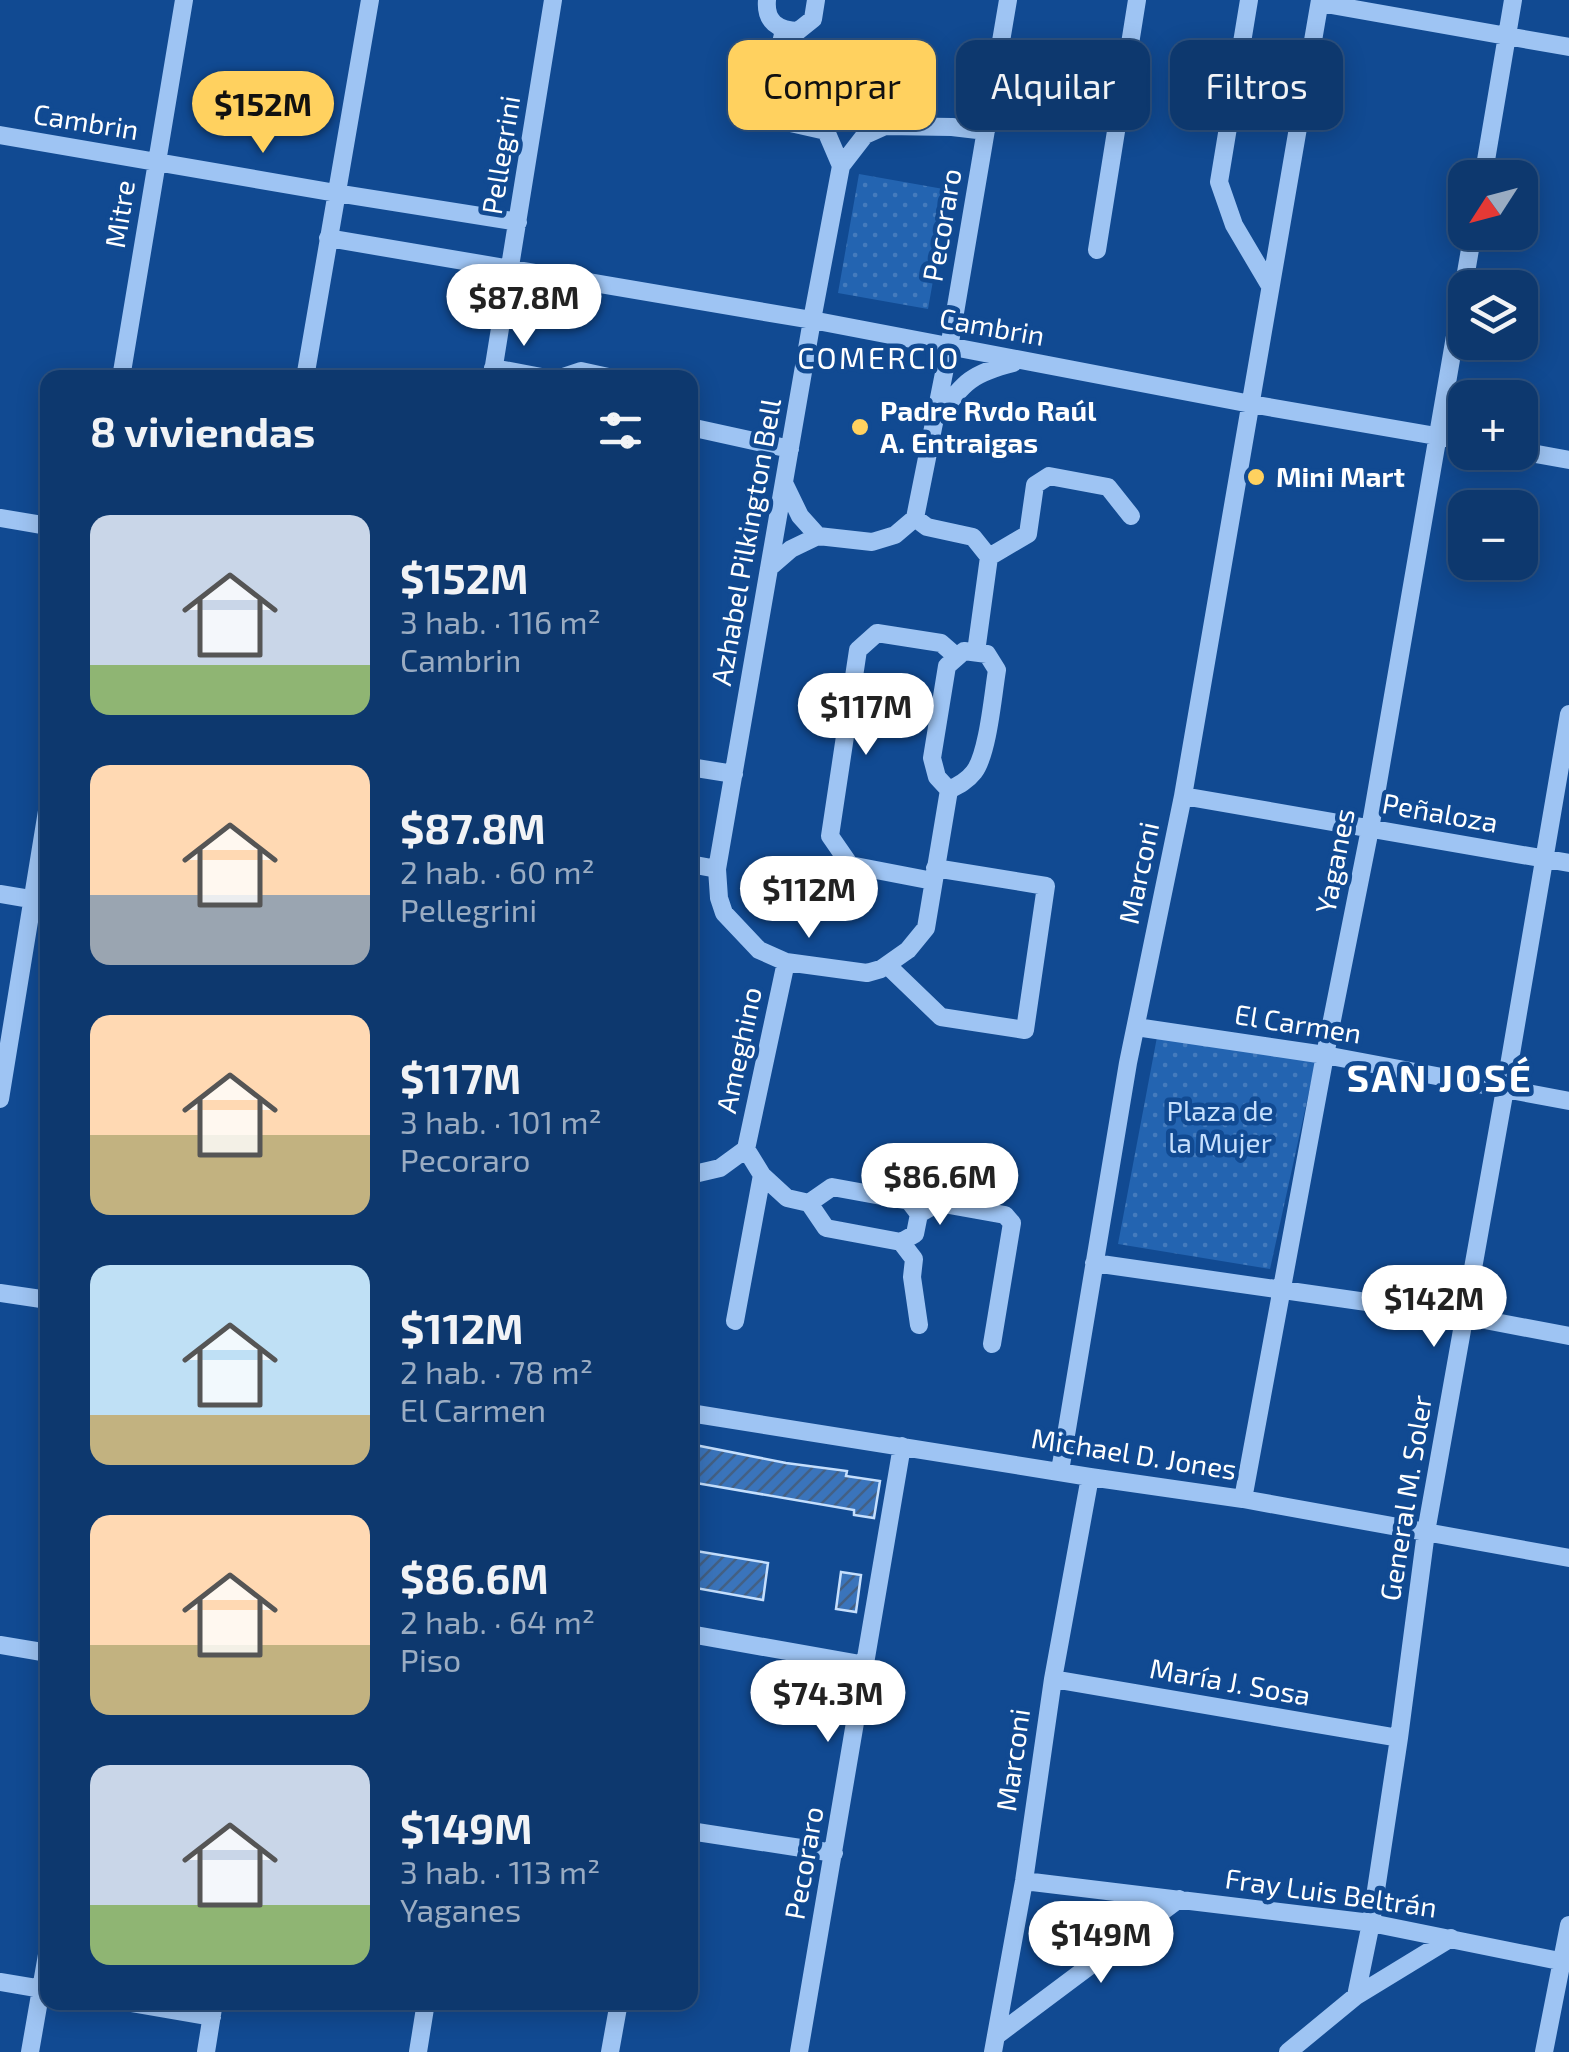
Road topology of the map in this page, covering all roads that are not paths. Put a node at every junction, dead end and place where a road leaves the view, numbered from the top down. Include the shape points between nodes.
1 (184, 0) edge
2 (370, 0) edge
3 (553, 0) edge
4 (767, 0) edge
5 (816, 0) edge
6 (1008, 0) edge
7 (1137, 0) edge
8 (1249, 0) edge
9 (1513, 0) edge
10 (1320, 2) edge
11 (784, 30) junction
12 (1507, 36) junction
13 (1569, 47) edge
14 (986, 132) junction
15 (0, 136) edge
16 (1485, 160) edge
17 (157, 161) junction
18 (841, 166) junction
19 (336, 194) junction
20 (518, 222) junction
21 (328, 238) junction
22 (1097, 250) dead end
23 (1470, 250) edge
24 (510, 268) junction
25 (1270, 286) junction
26 (812, 320) junction
27 (949, 348) junction
28 (1023, 360) junction
29 (122, 370) edge
30 (306, 370) edge
31 (493, 370) edge
32 (1250, 404) junction
33 (934, 424) junction
34 (698, 429) edge
35 (1438, 436) junction
36 (1448, 438) edge
37 (790, 449) junction
38 (1538, 454) edge
39 (1569, 460) edge
40 (784, 483) junction
41 (1131, 516) dead end
42 (0, 518) edge
43 (916, 518) junction
44 (40, 525) edge
45 (818, 536) junction
46 (989, 557) junction
47 (769, 568) junction
48 (976, 652) junction
49 (957, 657) junction
50 (1569, 714) edge
51 (698, 768) edge
52 (734, 774) junction
53 (948, 790) junction
54 (1184, 796) junction
55 (1370, 829) junction
56 (1545, 859) junction
57 (1569, 863) edge
58 (698, 865) edge
59 (717, 869) junction
60 (934, 874) junction
61 (0, 894) edge
62 (39, 901) edge
63 (786, 962) junction
64 (887, 965) junction
65 (1136, 1026) junction
66 (1325, 1054) junction
67 (1505, 1089) junction
68 (0, 1099) edge
69 (1569, 1101) edge
70 (746, 1149) junction
71 (698, 1173) edge
72 (762, 1175) junction
73 (809, 1204) junction
74 (919, 1214) junction
75 (901, 1242) junction
76 (1094, 1262) junction
77 (1282, 1290) junction
78 (1, 1293) edge
79 (40, 1299) edge
80 (0, 1301) edge
81 (1464, 1316) junction
82 (735, 1321) dead end
83 (919, 1325) dead end
84 (1569, 1336) edge
85 (992, 1344) dead end
86 (698, 1414) edge
87 (902, 1446) junction
88 (1060, 1471) junction
89 (1090, 1477) junction
90 (1242, 1498) junction
91 (1426, 1532) junction
92 (1569, 1558) edge
93 (698, 1635) edge
94 (0, 1645) edge
95 (40, 1652) edge
96 (866, 1666) junction
97 (1052, 1679) junction
98 (1399, 1738) junction
99 (698, 1832) edge
100 (834, 1853) junction
101 (1024, 1881) junction
102 (1179, 1899) junction
103 (1371, 1923) junction
104 (1569, 1925) edge
105 (1451, 1938) junction
106 (1565, 1962) edge
107 (0, 1982) edge
108 (40, 1988) edge
109 (1356, 1996) junction
110 (40, 2007) edge
111 (213, 2010) edge
112 (425, 2010) edge
113 (617, 2010) edge
114 (994, 2044) edge
115 (30, 2052) edge
116 (206, 2052) edge
117 (418, 2052) edge
118 (610, 2052) edge
119 (799, 2052) edge
120 (1288, 2052) edge
121 (1544, 2052) edge

1 - 17 street, Mitre
2 - 19 street
3 - 20 street, Pellegrini
4 - 11 street via 772,24
5 - 11 street via 813,18 798,31
6 - 14 street, Pecoraro
7 - 22 street
8 - 25 street via 1218,182
9 - 12 street
10 - 12 street
10 - 25 street, Marconi
11 - 18 street via 764,117 826,131
12 - 13 street
12 - 16 street
14 - 18 street via 885,126 864,135
14 - 27 street, Pecoraro
15 - 17 street, Cambrin
17 - 19 street, Cambrin
17 - 29 street, Mitre
18 - 26 street, Azhabel Pilkington Bell
19 - 20 street, Cambrin
19 - 21 street
20 - 24 street, Pellegrini
21 - 24 street, Cambrin
21 - 30 street
23 - 35 street, Yaganes
24 - 26 street, Cambrin
24 - 31 street, Pellegrini
25 - 32 street, Marconi
26 - 27 street, Cambrin
26 - 37 street, Azhabel Pilkington Bell
27 - 28 street, Cambrin
27 - 33 street, Pecoraro
28 - 32 street, Cambrin
28 - 33 street via 986,370 959,388
32 - 35 street, Cambrin
32 - 54 street, Marconi
33 - 43 street, Pecoraro
34 - 37 street
35 - 36 street, Cambrin
35 - 55 street, Yaganes
37 - 40 street, Azhabel Pilkington Bell
38 - 39 street
40 - 45 street
40 - 47 street, Azhabel Pilkington Bell
41 - 46 street via 1108,487 1049,476 1035,485 1028,534
42 - 44 street
43 - 45 street via 872,542
43 - 46 street via 927,527 973,537
45 - 47 street
46 - 48 street
47 - 52 street, Azhabel Pilkington Bell
48 - 49 street
48 - 53 street via 987,654 997,670 986,738 978,769
49 - 53 street via 947,666 932,758
49 - 60 street via 941,643 878,633 858,650 830,836 850,865
50 - 56 street, General M. Soler
51 - 52 street
52 - 59 street, Azhabel Pilkington Bell
53 - 60 street
54 - 55 street, Peñaloza
54 - 65 street, Marconi
55 - 56 street, Peñaloza
55 - 66 street, Yaganes
56 - 57 street, Peñaloza
56 - 67 street, General M. Soler
58 - 59 street
59 - 63 street via 724,913 759,950
60 - 64 street via 926,928
60 - 64 street via 1046,886 1025,1030 941,1017
61 - 62 street
62 - 68 street
63 - 64 street via 867,973
63 - 70 street, Ameghino
65 - 66 street, El Carmen
65 - 76 street, Marconi
66 - 67 street, El Carmen
66 - 77 street, Yaganes
67 - 69 street, El Carmen
67 - 81 street, General M. Soler
70 - 71 street via 720,1168
70 - 72 street
72 - 73 street via 787,1198
72 - 82 street
73 - 74 street via 832,1187 909,1201
73 - 75 street via 826,1228
74 - 75 street via 914,1234
74 - 85 street via 938,1204 1006,1215 1012,1223
75 - 83 street via 914,1260
76 - 77 street
76 - 88 street, Marconi
77 - 81 street
77 - 90 street, Yaganes
78 - 79 street
78 - 80 street
81 - 84 street
81 - 91 street, General M. Soler
86 - 87 street, Michael D. Jones
87 - 88 street, Michael D. Jones
87 - 96 street, Pecoraro
88 - 89 street, Michael D. Jones
89 - 90 street, Michael D. Jones
89 - 97 street, Marconi
90 - 91 street, Michael D. Jones
91 - 92 street, Michael D. Jones
91 - 98 street, General M. Soler
93 - 96 street
94 - 95 street
96 - 100 street, Pecoraro
97 - 98 street, María J. Sosa
97 - 101 street, Marconi
98 - 103 street, General M. Soler
99 - 100 street
100 - 119 street, Pecoraro
101 - 102 street, Fray Luis Beltrán
101 - 114 street, Marconi
102 - 103 street, Fray Luis Beltrán
102 - 114 street
103 - 105 street, Fray Luis Beltrán
103 - 109 street, General M. Soler
104 - 106 street
105 - 106 street, Fray Luis Beltrán
105 - 109 street
106 - 121 street
107 - 108 street
109 - 120 street
110 - 115 street
111 - 116 street
112 - 117 street
113 - 118 street

